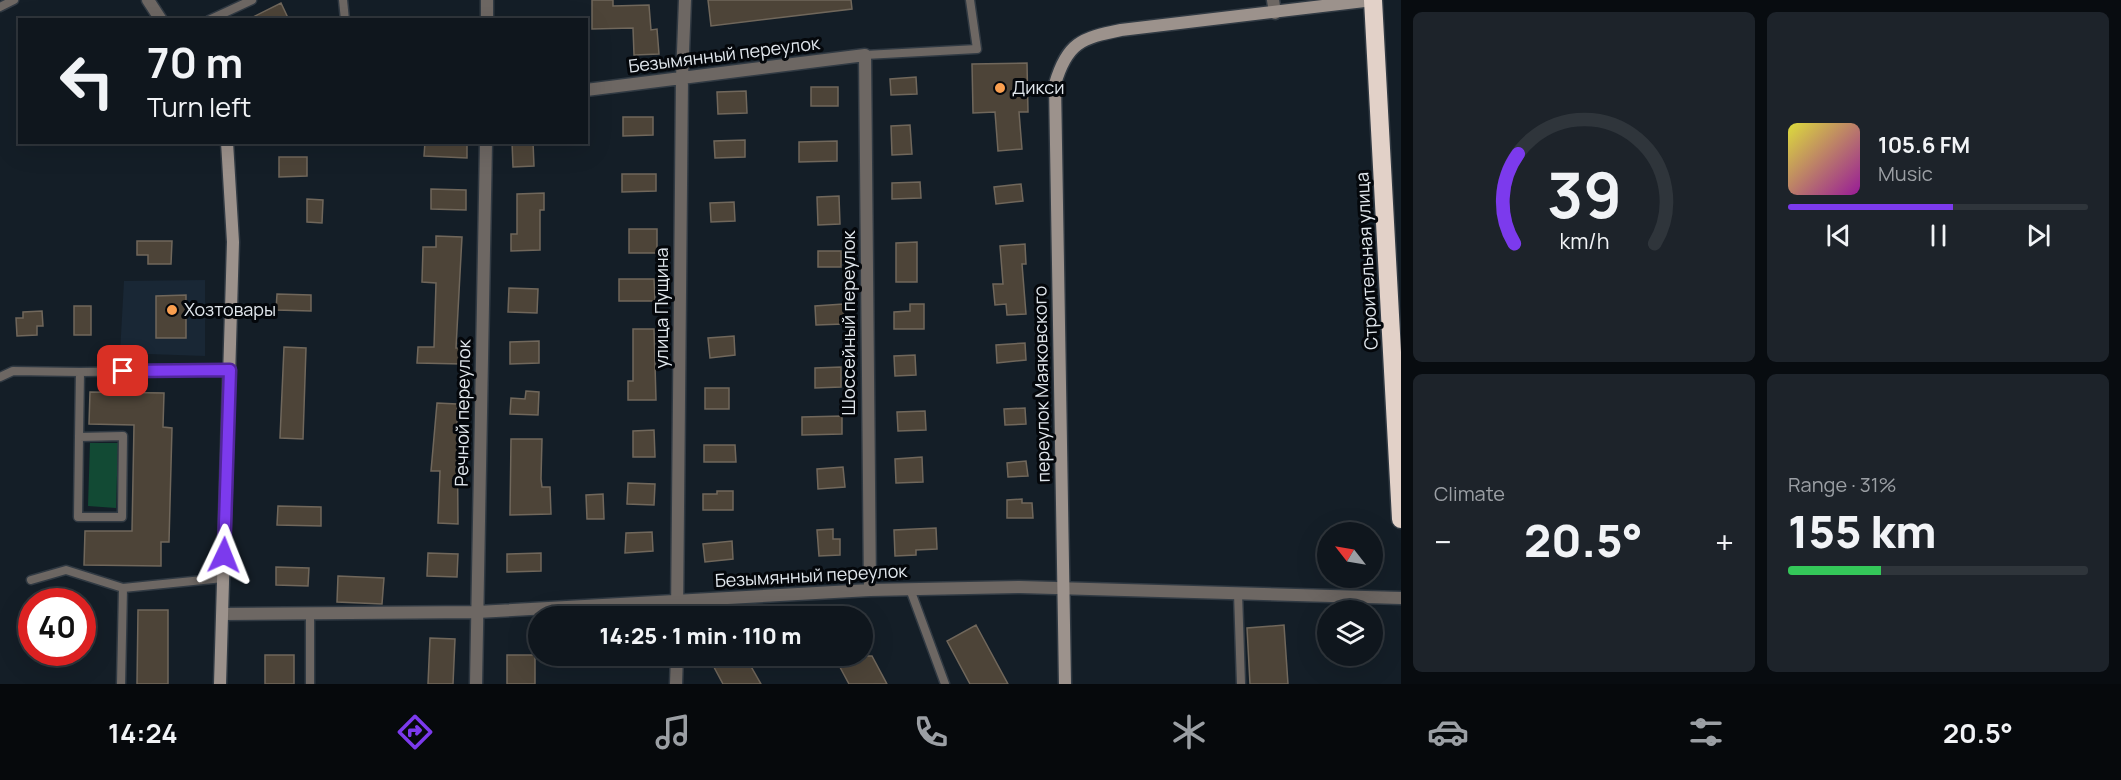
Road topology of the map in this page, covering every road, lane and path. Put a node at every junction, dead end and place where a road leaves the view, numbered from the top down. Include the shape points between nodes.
1 (14, 0) edge
2 (148, 0) edge
3 (252, 0) edge
4 (343, 0) edge
5 (487, 0) edge
6 (685, 0) edge
7 (970, 0) edge
8 (1273, 0) edge
9 (1373, 0) edge
10 (0, 7) edge
11 (1275, 14) junction
12 (160, 18) edge
13 (213, 18) edge
14 (345, 18) edge
15 (487, 18) edge
16 (865, 56) junction
17 (682, 78) junction
18 (588, 90) edge
19 (226, 144) edge
20 (486, 144) edge
21 (230, 370) junction
22 (80, 372) junction
23 (0, 377) edge
24 (79, 437) junction
25 (1401, 519) edge
26 (223, 578) junction
27 (31, 580) dead end
28 (1062, 587) junction
29 (123, 588) junction
30 (910, 589) junction
31 (870, 590) junction
32 (1238, 593) junction
33 (1401, 598) edge
34 (678, 600) junction
35 (678, 606) edge
36 (310, 612) junction
37 (477, 612) junction
38 (223, 614) junction
39 (677, 666) edge
40 (121, 684) edge
41 (220, 684) edge
42 (310, 684) edge
43 (476, 684) edge
44 (676, 684) edge
45 (945, 684) edge
46 (1065, 684) edge
47 (1241, 684) edge

1 - 10 lane
2 - 12 street
3 - 13 lane
4 - 14 lane
5 - 15 street
6 - 17 street, улица Пущина
7 - 16 lane via 977,49
8 - 11 street
9 - 11 street
9 - 25 highway, Строительная улица
11 - 28 street, переулок Маяковского via 1089,36 1072,47 1061,63 1055,84
16 - 17 street, Безымянный переулок
16 - 31 street, Шоссейный переулок
17 - 18 street, Безымянный переулок
17 - 34 street, улица Пущина
19 - 21 street via 232,242
20 - 37 street, Речной переулок
21 - 22 lane
21 - 26 street
22 - 23 lane via 13,371
22 - 24 lane
24 - 24 lane via 123,436 122,516 78,517
26 - 29 lane
26 - 38 street
27 - 29 lane via 66,570
28 - 30 street, Безымянный переулок
28 - 32 street, Безымянный переулок
28 - 46 street, переулок Маяковского
29 - 40 lane
30 - 31 street, Безымянный переулок
30 - 45 lane
31 - 34 street, Безымянный переулок
32 - 33 street, Безымянный переулок
32 - 47 lane
34 - 35 street, улица Пущина
34 - 37 street, Безымянный переулок
36 - 37 street, Безымянный переулок
36 - 38 street, Безымянный переулок
36 - 42 lane
37 - 43 street, Речной переулок
38 - 41 street
39 - 44 street

